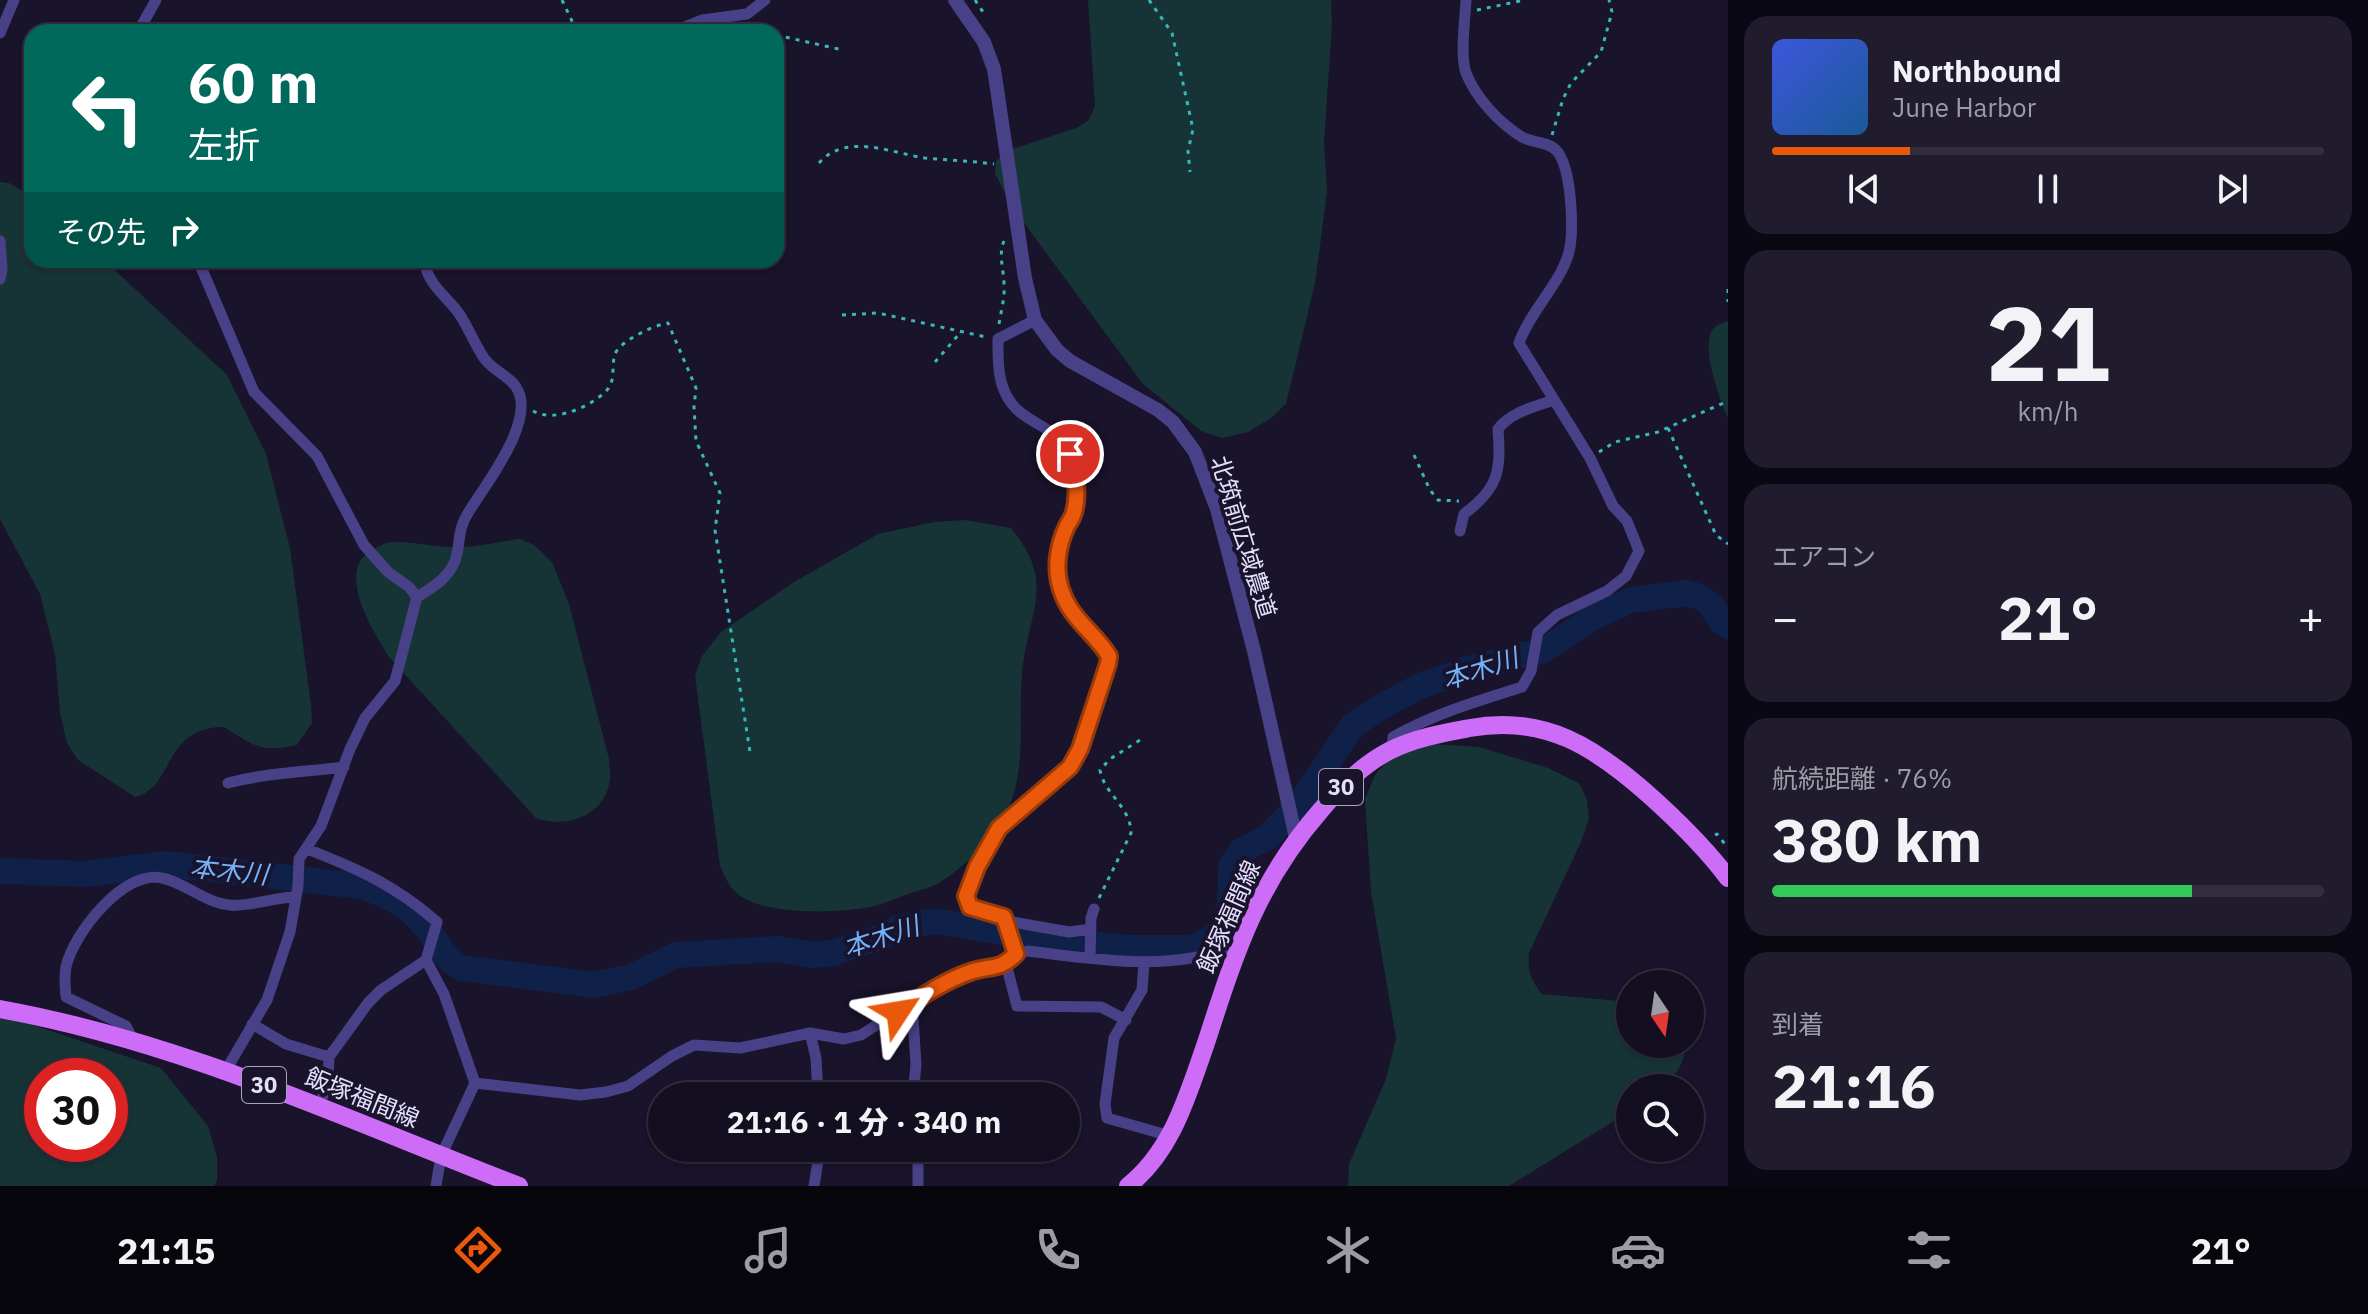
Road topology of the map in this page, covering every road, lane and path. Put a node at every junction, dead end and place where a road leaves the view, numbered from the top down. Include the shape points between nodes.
1 (14, 0) edge
2 (156, 0) edge
3 (562, 0) edge
4 (765, 0) edge
5 (955, 0) edge
6 (1149, 0) edge
7 (1525, 0) edge
8 (1609, 0) edge
9 (1466, 6) edge
10 (142, 24) edge
11 (575, 24) edge
12 (692, 24) edge
13 (0, 33) edge
14 (784, 37) edge
15 (843, 50) dead end
16 (1549, 147) junction
17 (819, 163) dead end
18 (1010, 166) junction
19 (1190, 172) dead end
20 (1019, 229) junction
21 (0, 241) edge
22 (201, 268) edge
23 (426, 268) edge
24 (0, 279) edge
25 (1728, 289) edge
26 (1728, 302) edge
27 (842, 315) dead end
28 (1035, 320) junction
29 (961, 332) junction
30 (998, 339) junction
31 (935, 362) dead end
32 (1554, 400) junction
33 (1728, 401) edge
34 (523, 405) junction
35 (1668, 428) junction
36 (1414, 455) dead end
37 (1590, 458) junction
38 (1482, 498) junction
39 (1460, 531) dead end
40 (1728, 544) edge
41 (417, 597) junction
42 (1140, 740) dead end
43 (1392, 750) junction
44 (750, 752) dead end
45 (344, 767) junction
46 (228, 783) dead end
47 (1296, 838) junction
48 (307, 849) junction
49 (1728, 878) edge
50 (296, 897) junction
51 (1094, 909) joint
52 (1007, 921) junction
53 (1091, 929) junction
54 (1238, 946) junction
55 (1016, 954) junction
56 (1090, 958) junction
57 (426, 960) junction
58 (1144, 962) junction
59 (1006, 964) junction
60 (912, 1003) junction
61 (0, 1009) edge
62 (1126, 1020) junction
63 (252, 1024) junction
64 (810, 1033) junction
65 (132, 1038) junction
66 (329, 1057) junction
67 (226, 1070) junction
68 (817, 1082) edge
69 (914, 1082) edge
70 (475, 1083) junction
71 (319, 1107) junction
72 (1170, 1136) junction
73 (441, 1156) junction
74 (818, 1162) edge
75 (918, 1162) edge
76 (436, 1186) edge
77 (519, 1186) edge
78 (814, 1186) edge
79 (918, 1186) edge
80 (1128, 1186) edge

1 - 13 street
2 - 10 street
3 - 11 path
4 - 12 street via 747,14
5 - 18 street, 北筑前広域農道 via 984,42 994,69
6 - 19 path via 1172,33 1193,129
7 - 9 path
8 - 16 path via 1612,12 1601,52 1571,83
9 - 16 street via 1465,71 1480,100 1524,138
14 - 15 path
16 - 32 street via 1567,174 1568,252 1519,343
17 - 18 path via 828,154 872,146
18 - 20 street, 北筑前広域農道
20 - 28 street, 北筑前広域農道
20 - 30 path via 1001,244 1004,286
21 - 24 street
22 - 41 street via 254,392 317,456 364,545
23 - 34 street via 485,360 517,389
25 - 26 path
27 - 29 path via 878,313
28 - 30 street
28 - 47 street, 北筑前広域農道 via 1070,361 1158,410 1195,452 1217,509
29 - 30 path
29 - 31 path
30 - 52 street via 1001,381 1012,405 1047,428 1070,454 1076,489 1057,569 1061,591 1068,608 1109,656 1070,767 999,828 977,867 966,896 970,907
32 - 37 street
32 - 38 street via 1516,414 1498,429 1497,479
33 - 35 path
34 - 41 street via 500,466 461,523 457,557 448,574
34 - 44 path via 537,414 558,415 584,405 608,389 622,346 668,323 696,388 696,441 720,493 715,530
35 - 37 path via 1615,442
35 - 40 path via 1716,535
36 - 38 path via 1438,500
37 - 43 street via 1639,551 1626,576 1557,615 1538,632 1531,671 1522,687 1414,725 1393,737
38 - 39 street via 1464,514
41 - 45 street via 395,681 365,718
42 - 51 path via 1100,770 1131,821 1131,833
43 - 47 main road, 飯塚福間線 / 30 via 1351,777
43 - 49 main road, 飯塚福間線 / 30 via 1479,727 1523,726 1570,738 1627,775 1700,842
45 - 46 street via 262,774
45 - 48 street
47 - 54 main road, 飯塚福間線 / 30 via 1264,889
48 - 50 street via 299,859
48 - 57 street via 366,873 437,922
50 - 63 street via 267,1000
50 - 65 street via 235,906 162,878 138,879 121,888 71,951 66,997 126,1026
51 - 53 street
52 - 53 street via 1069,932
52 - 55 street
53 - 56 street
54 - 58 street via 1189,960
54 - 72 main road, 飯塚福間線 / 30
55 - 56 street
55 - 59 street
56 - 58 street
57 - 66 street via 381,990
57 - 70 street via 444,994
58 - 62 street via 1142,990
59 - 60 street via 972,971
59 - 62 street via 1017,1006 1101,1007
60 - 64 street via 861,1035 844,1039
60 - 69 street
61 - 65 main road, 飯塚福間線 / 30
62 - 72 street via 1114,1038 1107,1118
63 - 66 street via 286,1044
63 - 67 street
64 - 68 street
64 - 70 street via 740,1048 694,1045 628,1086 606,1092 566,1094
65 - 67 main road, 飯塚福間線 / 30
66 - 71 street
67 - 71 main road, 飯塚福間線 / 30
70 - 73 street
71 - 73 main road, 飯塚福間線 / 30
72 - 80 main road, 飯塚福間線 / 30 via 1156,1159
73 - 76 street
73 - 77 main road, 飯塚福間線 / 30
74 - 78 street
75 - 79 street

